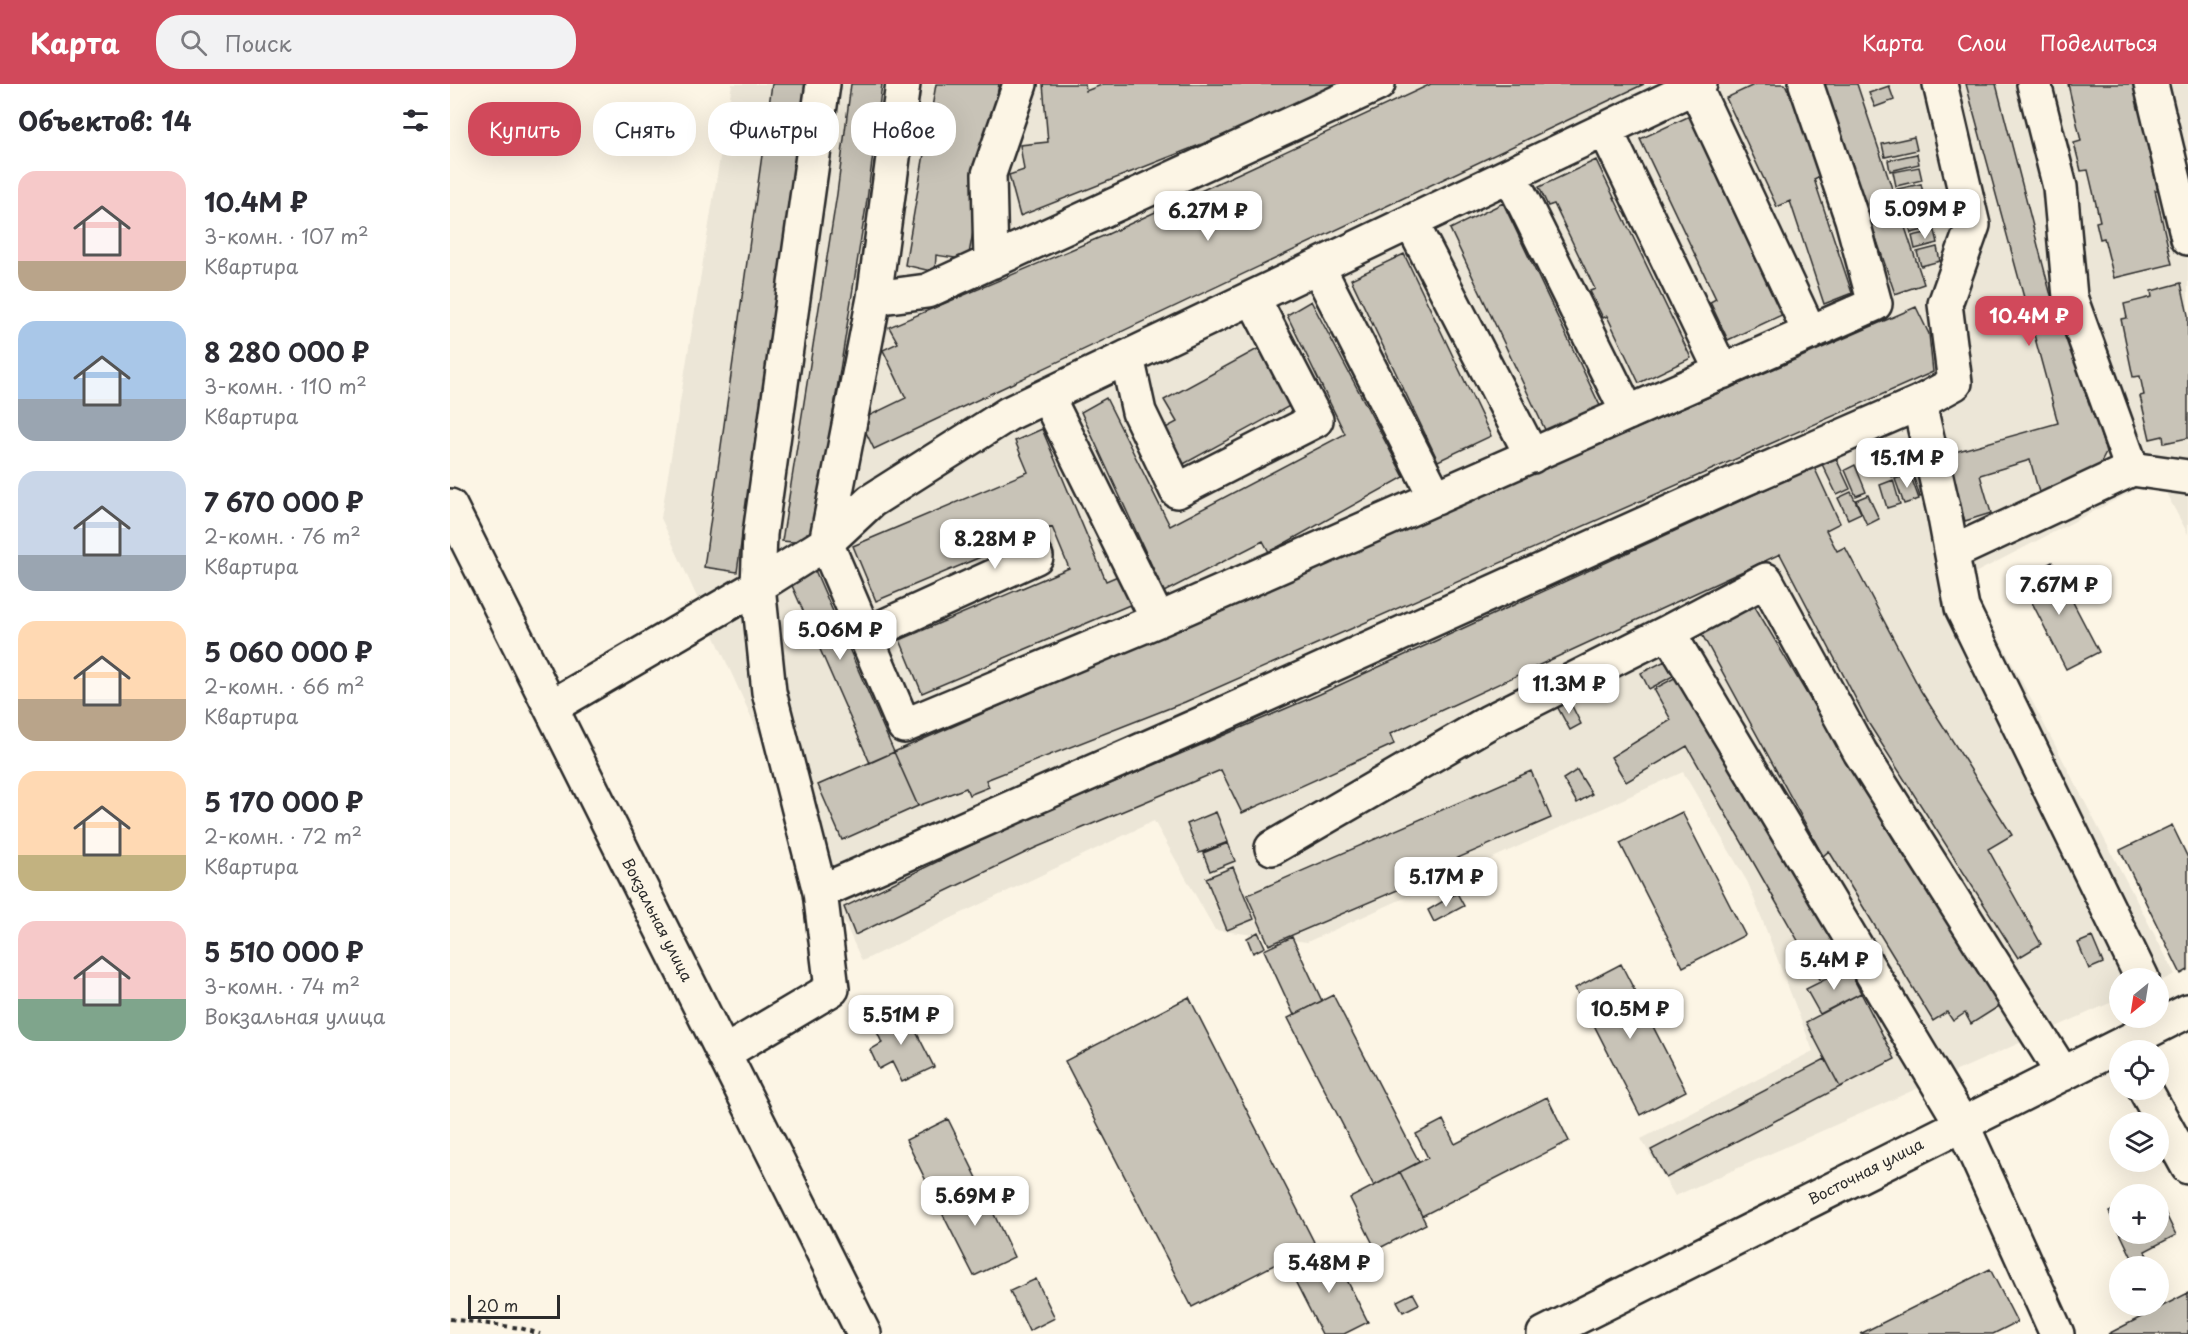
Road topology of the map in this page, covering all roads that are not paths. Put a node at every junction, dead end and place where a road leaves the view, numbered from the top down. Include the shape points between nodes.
1 (823, 84) edge
2 (903, 84) edge
3 (1020, 84) edge
4 (1378, 84) edge
5 (1806, 84) edge
6 (1940, 84) edge
7 (2034, 84) edge
8 (2151, 84) edge
9 (1698, 85) edge
10 (1605, 129) junction
11 (1510, 175) junction
12 (1411, 222) junction
13 (2188, 238) edge
14 (991, 262) junction
15 (1318, 267) junction
16 (1253, 297) junction
17 (874, 298) junction
18 (1810, 333) junction
19 (1127, 357) junction
20 (1722, 372) junction
21 (1047, 396) junction
22 (1919, 403) junction
23 (1629, 413) junction
24 (1532, 456) junction
25 (2132, 469) junction
26 (2188, 477) edge
27 (1436, 498) junction
28 (450, 506) edge
29 (826, 543) junction
30 (1952, 553) junction
31 (1035, 556) dead end
32 (758, 586) junction
33 (1158, 620) junction
34 (1668, 632) junction
35 (865, 635) junction
36 (550, 707) junction
37 (1272, 848) dead end
38 (820, 892) junction
39 (2137, 968) edge
40 (2170, 1015) edge
41 (2133, 1040) edge
42 (724, 1053) junction
43 (2109, 1053) edge
44 (2063, 1074) junction
45 (2151, 1100) edge
46 (1962, 1124) junction
47 (2188, 1167) edge
48 (864, 1334) edge
49 (1544, 1334) edge
50 (2057, 1334) edge

1 - 32 main road via 762,522
2 - 17 main road
3 - 14 main road via 990,174
4 - 14 main road
5 - 18 main road via 1852,219 1875,304
6 - 22 main road via 1973,225 1945,304 1955,382
7 - 25 main road via 2060,187 2070,297
8 - 13 main road
9 - 10 main road
9 - 18 main road
10 - 11 main road
10 - 20 main road
11 - 12 main road
11 - 23 main road
12 - 15 main road
12 - 24 main road
14 - 17 main road via 927,291
15 - 16 main road
15 - 27 main road
16 - 19 main road
16 - 19 main road via 1316,420 1177,491 1139,412
17 - 29 main road
18 - 20 main road
19 - 21 main road
20 - 23 main road
21 - 29 main road via 1008,414 871,501
21 - 33 main road
22 - 30 main road
22 - 38 main road
23 - 24 main road
24 - 27 main road
25 - 26 main road
25 - 30 main road
27 - 33 main road
28 - 36 main road, Вокзальная улица
29 - 32 main road
29 - 35 main road
30 - 39 main road via 1962,608
31 - 35 main road
32 - 36 main road
32 - 38 main road via 769,692
33 - 35 main road via 904,726
34 - 37 main road via 1489,722
34 - 44 main road via 1766,580 1860,752
34 - 46 main road
36 - 42 main road, Вокзальная улица
38 - 42 main road via 832,989
40 - 41 main road, Восточная улица
42 - 48 main road, Вокзальная улица
43 - 44 main road, Восточная улица
44 - 46 main road, Восточная улица
45 - 47 main road
46 - 49 main road, Восточная улица
46 - 50 main road

